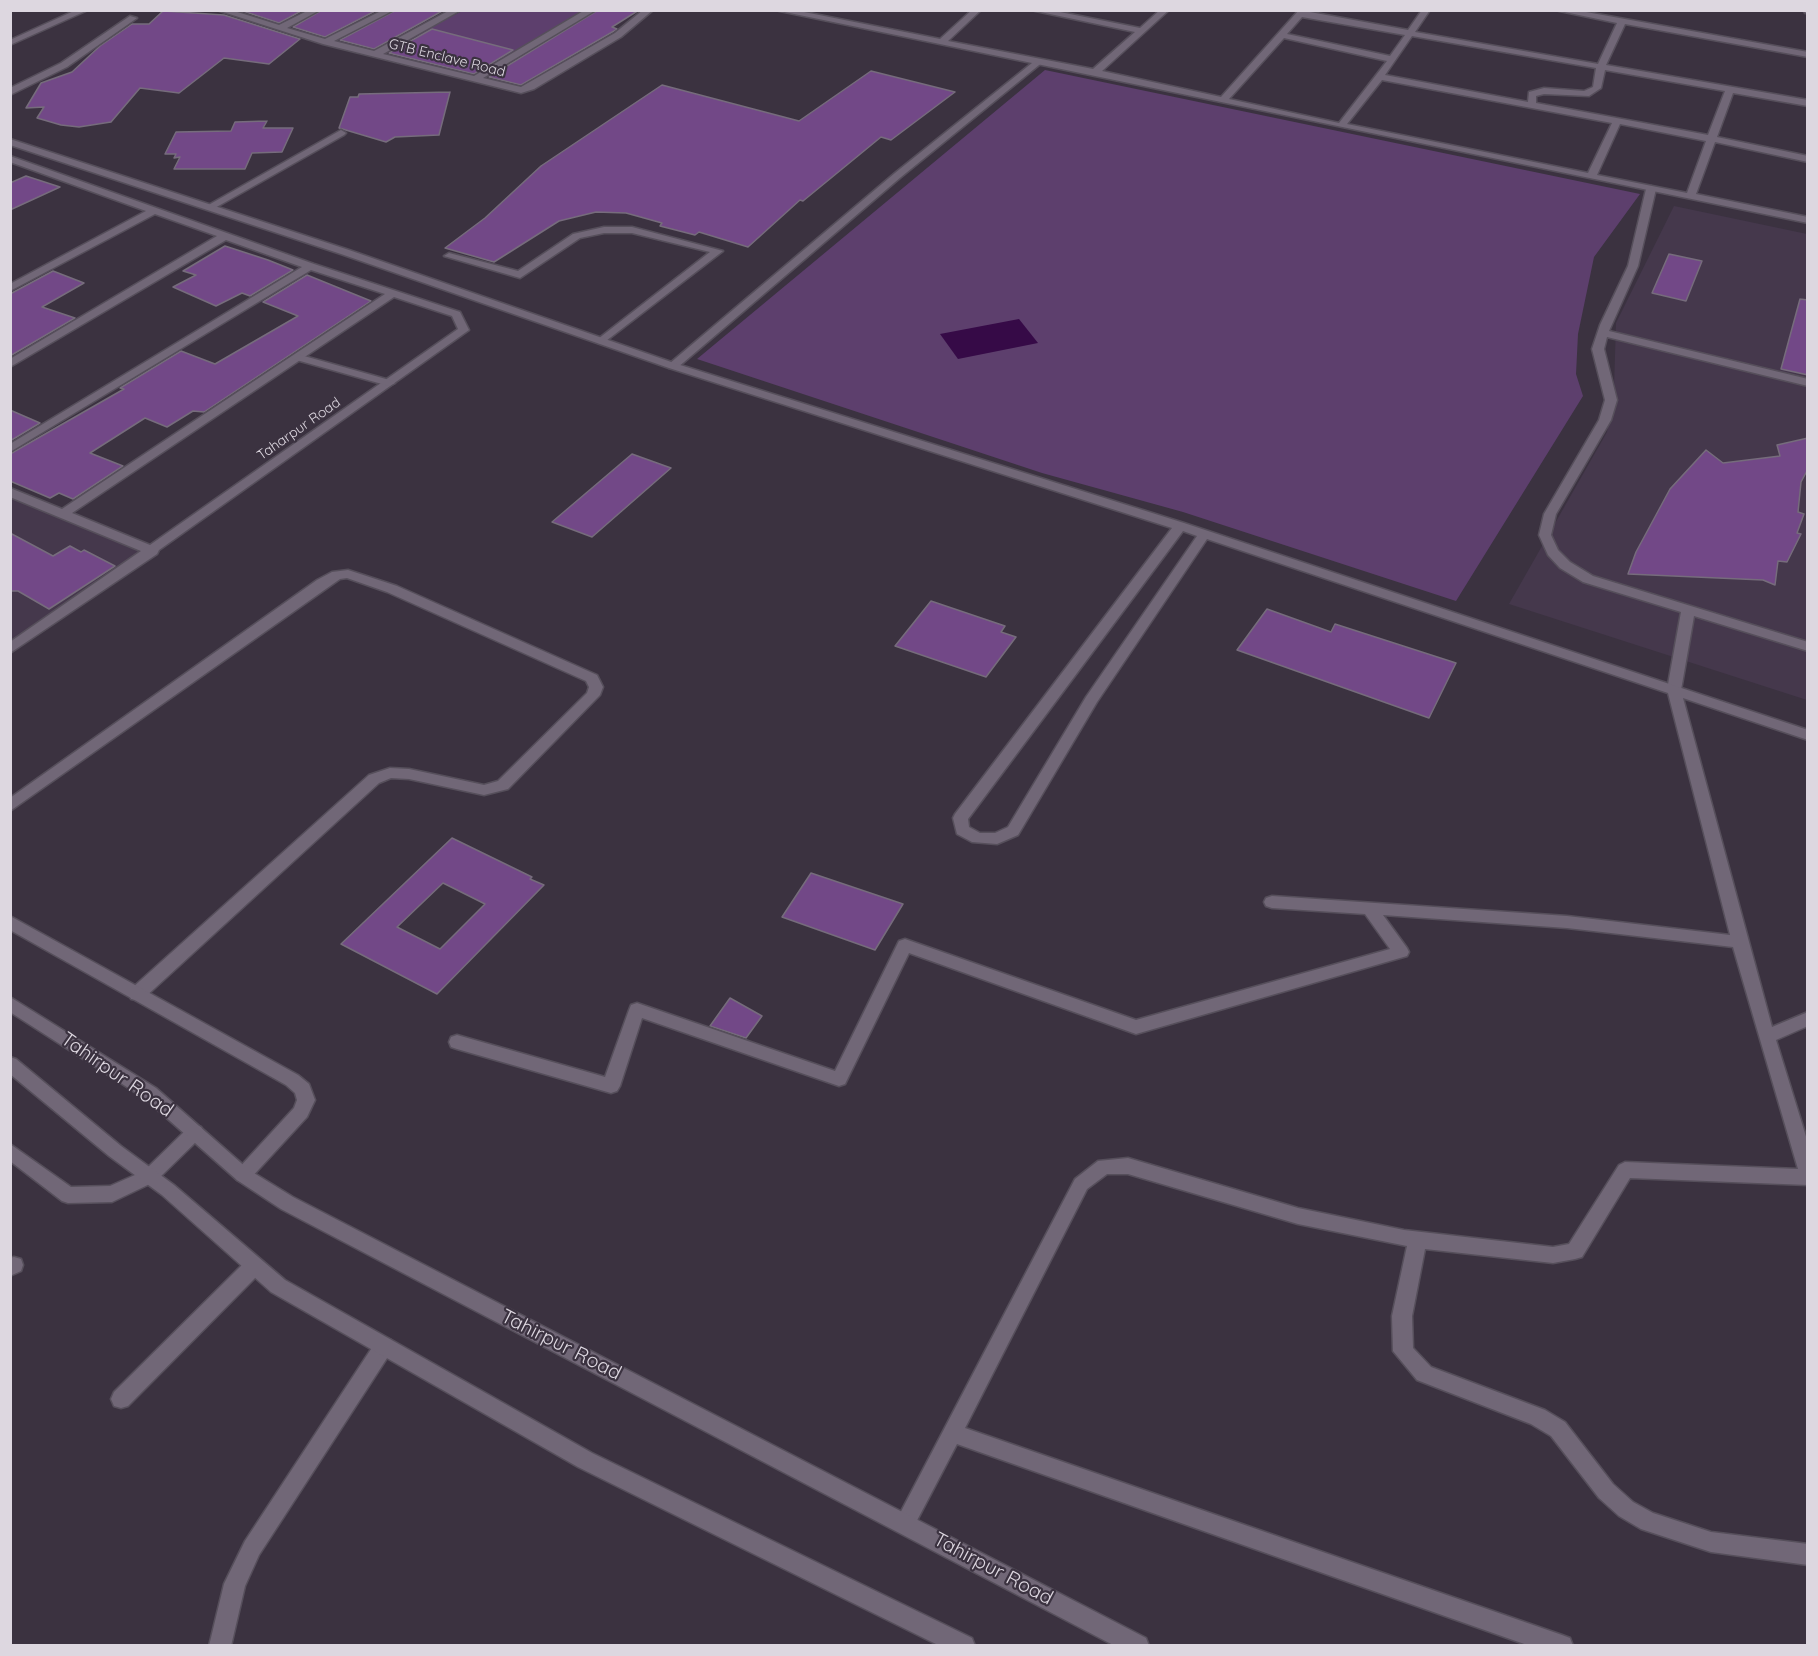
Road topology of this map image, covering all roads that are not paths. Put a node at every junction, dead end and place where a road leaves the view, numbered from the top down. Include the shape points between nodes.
1 (72, 10) edge
2 (84, 10) edge
3 (221, 10) edge
4 (315, 10) edge
5 (390, 10) edge
6 (457, 10) edge
7 (592, 10) edge
8 (779, 10) edge
9 (977, 10) edge
10 (1035, 10) edge
11 (1165, 10) edge
12 (1426, 10) edge
13 (1559, 10) edge
14 (648, 11) edge
15 (1303, 12) edge
16 (133, 18) dead end
17 (1622, 22) junction
18 (280, 28) junction
19 (1143, 31) junction
20 (1409, 34) junction
21 (1282, 35) junction
22 (10, 37) edge
23 (326, 42) junction
24 (10, 43) edge
25 (941, 43) junction
26 (376, 54) junction
27 (1808, 55) edge
28 (1391, 59) junction
29 (1040, 61) junction
30 (1601, 66) junction
31 (1095, 72) junction
32 (1380, 77) junction
33 (473, 80) junction
34 (1730, 89) junction
35 (10, 92) edge
36 (1223, 100) junction
37 (1808, 103) edge
38 (1532, 104) junction
39 (1617, 120) junction
40 (1341, 126) junction
41 (341, 133) dead end
42 (1713, 139) junction
43 (10, 141) edge
44 (10, 159) edge
45 (1808, 159) edge
46 (1591, 177) junction
47 (1651, 189) junction
48 (1690, 197) junction
49 (210, 207) junction
50 (153, 211) junction
51 (1808, 220) edge
52 (225, 236) junction
53 (449, 256) dead end
54 (310, 266) junction
55 (10, 288) edge
56 (392, 294) junction
57 (1602, 333) junction
58 (602, 341) junction
59 (297, 357) junction
60 (10, 364) edge
61 (673, 366) junction
62 (1808, 383) edge
63 (388, 384) junction
64 (10, 449) edge
65 (10, 492) edge
66 (63, 514) junction
67 (1180, 526) junction
68 (1203, 534) junction
69 (153, 551) junction
70 (1688, 610) junction
71 (1808, 646) edge
72 (10, 649) edge
73 (1674, 690) junction
74 (1808, 735) edge
75 (10, 806) edge
76 (1272, 902) dead end
77 (1370, 909) junction
78 (10, 922) edge
79 (1740, 942) junction
80 (137, 994) junction
81 (10, 1003) edge
82 (1808, 1018) edge
83 (1766, 1037) junction
84 (457, 1042) dead end
85 (10, 1064) edge
86 (195, 1132) junction
87 (10, 1151) edge
88 (243, 1174) junction
89 (150, 1176) junction
90 (1808, 1176) edge
91 (1418, 1239) junction
92 (255, 1266) junction
93 (384, 1347) junction
94 (121, 1399) dead end
95 (953, 1432) junction
96 (905, 1523) junction
97 (1808, 1555) edge
98 (220, 1646) edge
99 (964, 1646) edge
100 (1138, 1646) edge
101 (1562, 1646) edge

1 - 22 street
2 - 24 street
3 - 18 street, GTB Enclave Road
4 - 18 street
5 - 23 street
6 - 26 street
7 - 33 street
8 - 25 street
9 - 25 street
10 - 19 street
11 - 19 street
12 - 20 street
13 - 17 street
14 - 33 street, GTB Enclave Road via 625,31 527,89
15 - 20 street
15 - 21 street
16 - 35 street via 64,65
17 - 27 street
17 - 30 street
18 - 23 street, GTB Enclave Road
19 - 31 street
20 - 28 street
20 - 30 street
21 - 28 street
21 - 36 street
23 - 26 street, GTB Enclave Road
25 - 29 street
26 - 33 street, GTB Enclave Road
28 - 32 street
29 - 31 street
29 - 61 street via 898,175
30 - 34 street
30 - 38 street via 1597,88 1592,92 1544,91 1532,94
31 - 36 street
32 - 38 street
32 - 40 street
34 - 37 street
34 - 42 street
36 - 40 street
38 - 39 street
39 - 42 street
39 - 46 street
40 - 46 street
41 - 49 street
42 - 45 street
42 - 48 street
43 - 49 street
44 - 50 street, Taharpur Road
46 - 47 street
47 - 48 street
47 - 57 street via 1633,266
48 - 51 street
49 - 58 street
50 - 52 street, Taharpur Road
50 - 55 street
52 - 54 street, Taharpur Road
52 - 60 street
53 - 58 street via 520,275 577,236 604,230 632,230 718,251
54 - 56 street, Taharpur Road
54 - 64 street
56 - 59 street
56 - 63 street, Taharpur Road via 456,314 464,330
57 - 62 street
57 - 70 street via 1598,349 1611,400 1605,420 1550,514 1545,535 1552,552 1588,579
58 - 61 street
59 - 63 street
59 - 66 street
61 - 67 street
63 - 69 street, Taharpur Road
65 - 66 street
66 - 69 street
67 - 68 street
67 - 68 street via 960,818 962,830 977,838 997,839 1013,831 1091,700
68 - 73 street
69 - 72 street, Taharpur Road
70 - 71 street
70 - 73 street
73 - 74 street
73 - 79 street
75 - 80 street via 337,575 356,576 392,589 592,678 596,687 593,695 503,785 484,790 390,773 374,779
76 - 77 street
77 - 79 street via 1567,922
77 - 84 street via 1401,952 1136,1027 905,945 839,1079 637,1010 611,1086
78 - 80 street
79 - 83 street
80 - 88 street via 303,1089 306,1100 300,1112
81 - 86 street, Tahirpur Road via 150,1093
82 - 83 street
83 - 90 street
85 - 89 street
86 - 88 street, Tahirpur Road
86 - 89 street
87 - 89 street via 68,1195 112,1194
88 - 96 street, Tahirpur Road via 287,1203
89 - 92 street
90 - 91 street via 1625,1170 1575,1251 1553,1255
91 - 95 street via 1298,1216 1128,1166 1104,1166 1081,1184
91 - 97 street via 1402,1316 1403,1351 1424,1374 1538,1417 1558,1429 1606,1491 1648,1522 1711,1542
92 - 93 street via 278,1287
92 - 94 street
93 - 98 street via 252,1548 235,1584
93 - 99 street via 585,1460
95 - 96 street
95 - 101 street
96 - 100 street, Tahirpur Road

